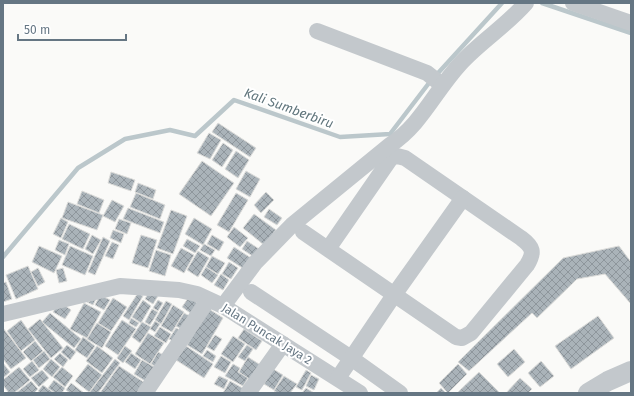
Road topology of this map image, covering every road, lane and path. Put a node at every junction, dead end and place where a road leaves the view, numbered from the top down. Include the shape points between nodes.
1 (574, 3) edge
2 (525, 4) edge
3 (604, 8) edge
4 (631, 23) edge
5 (317, 31) dead end
6 (435, 79) junction
7 (464, 198) junction
8 (303, 232) dead end
9 (328, 249) junction
10 (251, 292) dead end
11 (394, 295) junction
12 (227, 299) junction
13 (208, 300) junction
14 (3, 314) edge
15 (283, 344) junction
16 (345, 367) junction
17 (631, 371) edge
18 (144, 393) edge
19 (248, 393) edge
20 (360, 393) edge
21 (400, 393) edge
22 (588, 393) edge

1 - 3 street
2 - 6 street via 471,53
3 - 4 street
5 - 6 street
6 - 12 street via 425,111 404,135 292,225 255,263
7 - 9 street via 405,158 391,158
7 - 11 street
7 - 11 street via 529,244 532,253 527,265 471,333 464,338 456,337
8 - 9 street
9 - 11 street
10 - 16 street
11 - 16 street
12 - 13 street, Jalan Puncak Jaya 2
12 - 15 street, Jalan Puncak Jaya 2
13 - 14 street, Jalan Puncak Jaya 2 via 197,294 179,290 120,286
13 - 18 street
15 - 16 street, Jalan Puncak Jaya 2
15 - 19 street
16 - 20 street, Jalan Puncak Jaya 2
16 - 21 street
17 - 22 street

